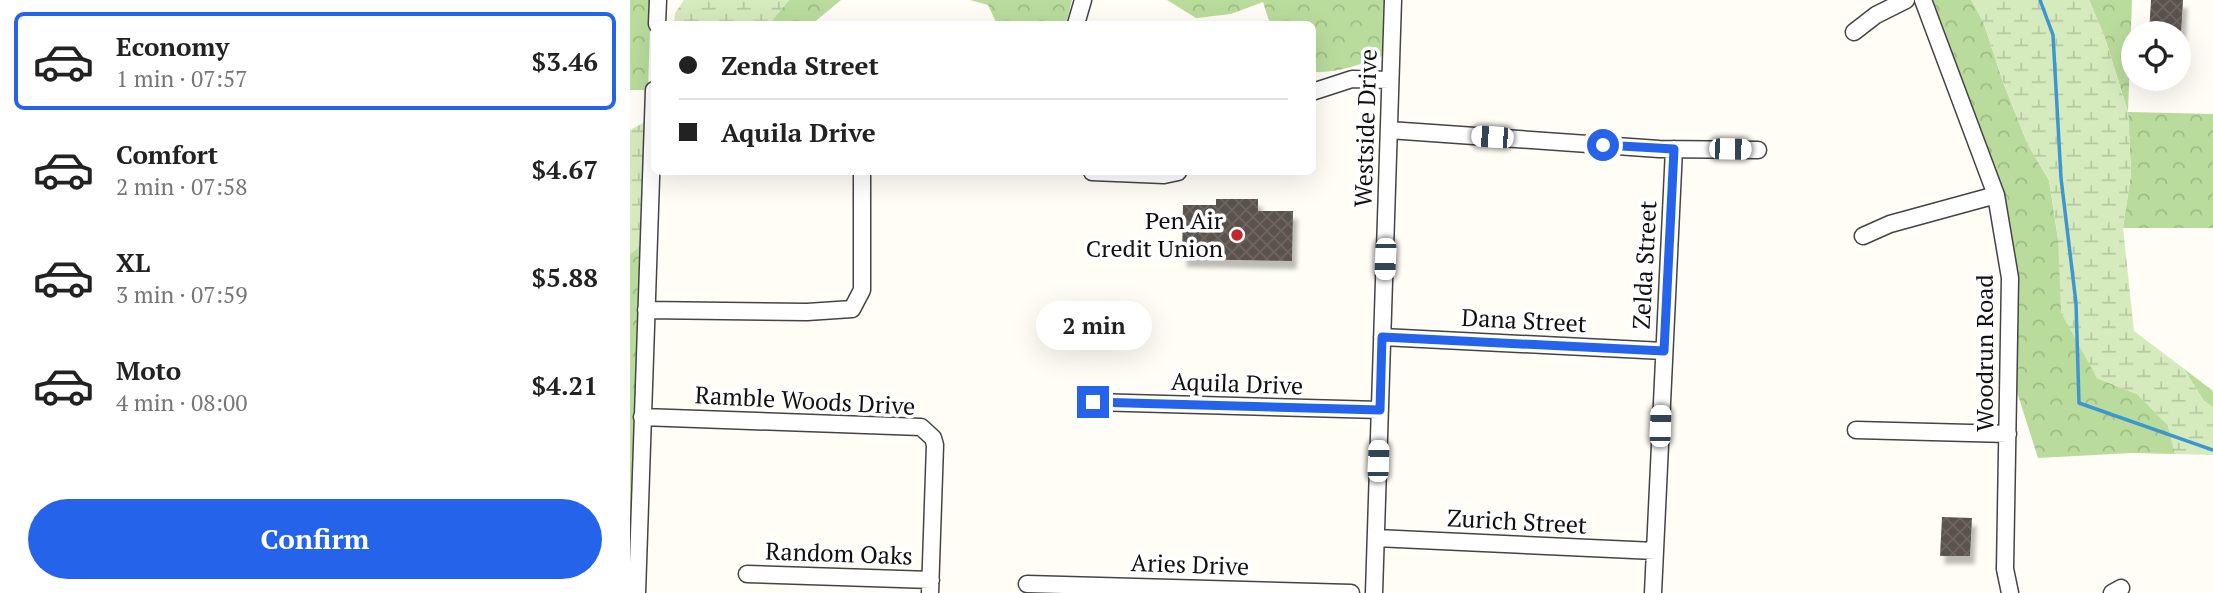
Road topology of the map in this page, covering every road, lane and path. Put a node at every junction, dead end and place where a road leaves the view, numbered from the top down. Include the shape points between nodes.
1 (658, 0) edge
2 (1083, 0) edge
3 (1393, 0) edge
4 (1906, 0) edge
5 (1923, 0) edge
6 (657, 21) edge
7 (1077, 21) edge
8 (1854, 33) dead end
9 (1390, 80) junction
10 (1316, 91) edge
11 (1388, 130) junction
12 (1674, 149) junction
13 (1758, 150) dead end
14 (652, 175) edge
15 (862, 175) edge
16 (1996, 195) junction
17 (1863, 236) dead end
18 (646, 310) junction
19 (1382, 337) junction
20 (1664, 351) junction
21 (1093, 402) dead end
22 (1380, 410) junction
23 (642, 417) junction
24 (1856, 430) dead end
25 (2008, 434) junction
26 (1377, 538) junction
27 (1655, 551) junction
28 (747, 574) dead end
29 (1027, 584) dead end
30 (930, 586) edge
31 (637, 593) edge
32 (1351, 593) edge
33 (1374, 593) edge
34 (1653, 593) edge
35 (2010, 593) edge

1 - 6 street
2 - 7 street
3 - 9 street, Westside Drive
4 - 8 street
5 - 16 street, Woodrun Road
9 - 10 street via 1352,79
9 - 11 street, Westside Drive
11 - 12 street
11 - 19 street, Westside Drive
12 - 13 street
12 - 20 street, Zelda Street
14 - 18 street
15 - 18 street via 862,290 852,309
16 - 17 street via 1890,224
16 - 25 street, Woodrun Road via 2010,278
18 - 23 street
19 - 20 street, Dana Street
19 - 22 street, Westside Drive
20 - 27 street, Zelda Street
21 - 22 street, Aquila Drive
22 - 26 street, Westside Drive
23 - 30 street, Ramble Woods Drive via 921,427 935,445
23 - 31 street
24 - 25 street
25 - 35 street, Woodrun Road via 2006,569
26 - 27 street, Zurich Street
26 - 33 street, Westside Drive
27 - 34 street, Zelda Street
28 - 30 street, Random Oaks
29 - 32 street, Aries Drive

